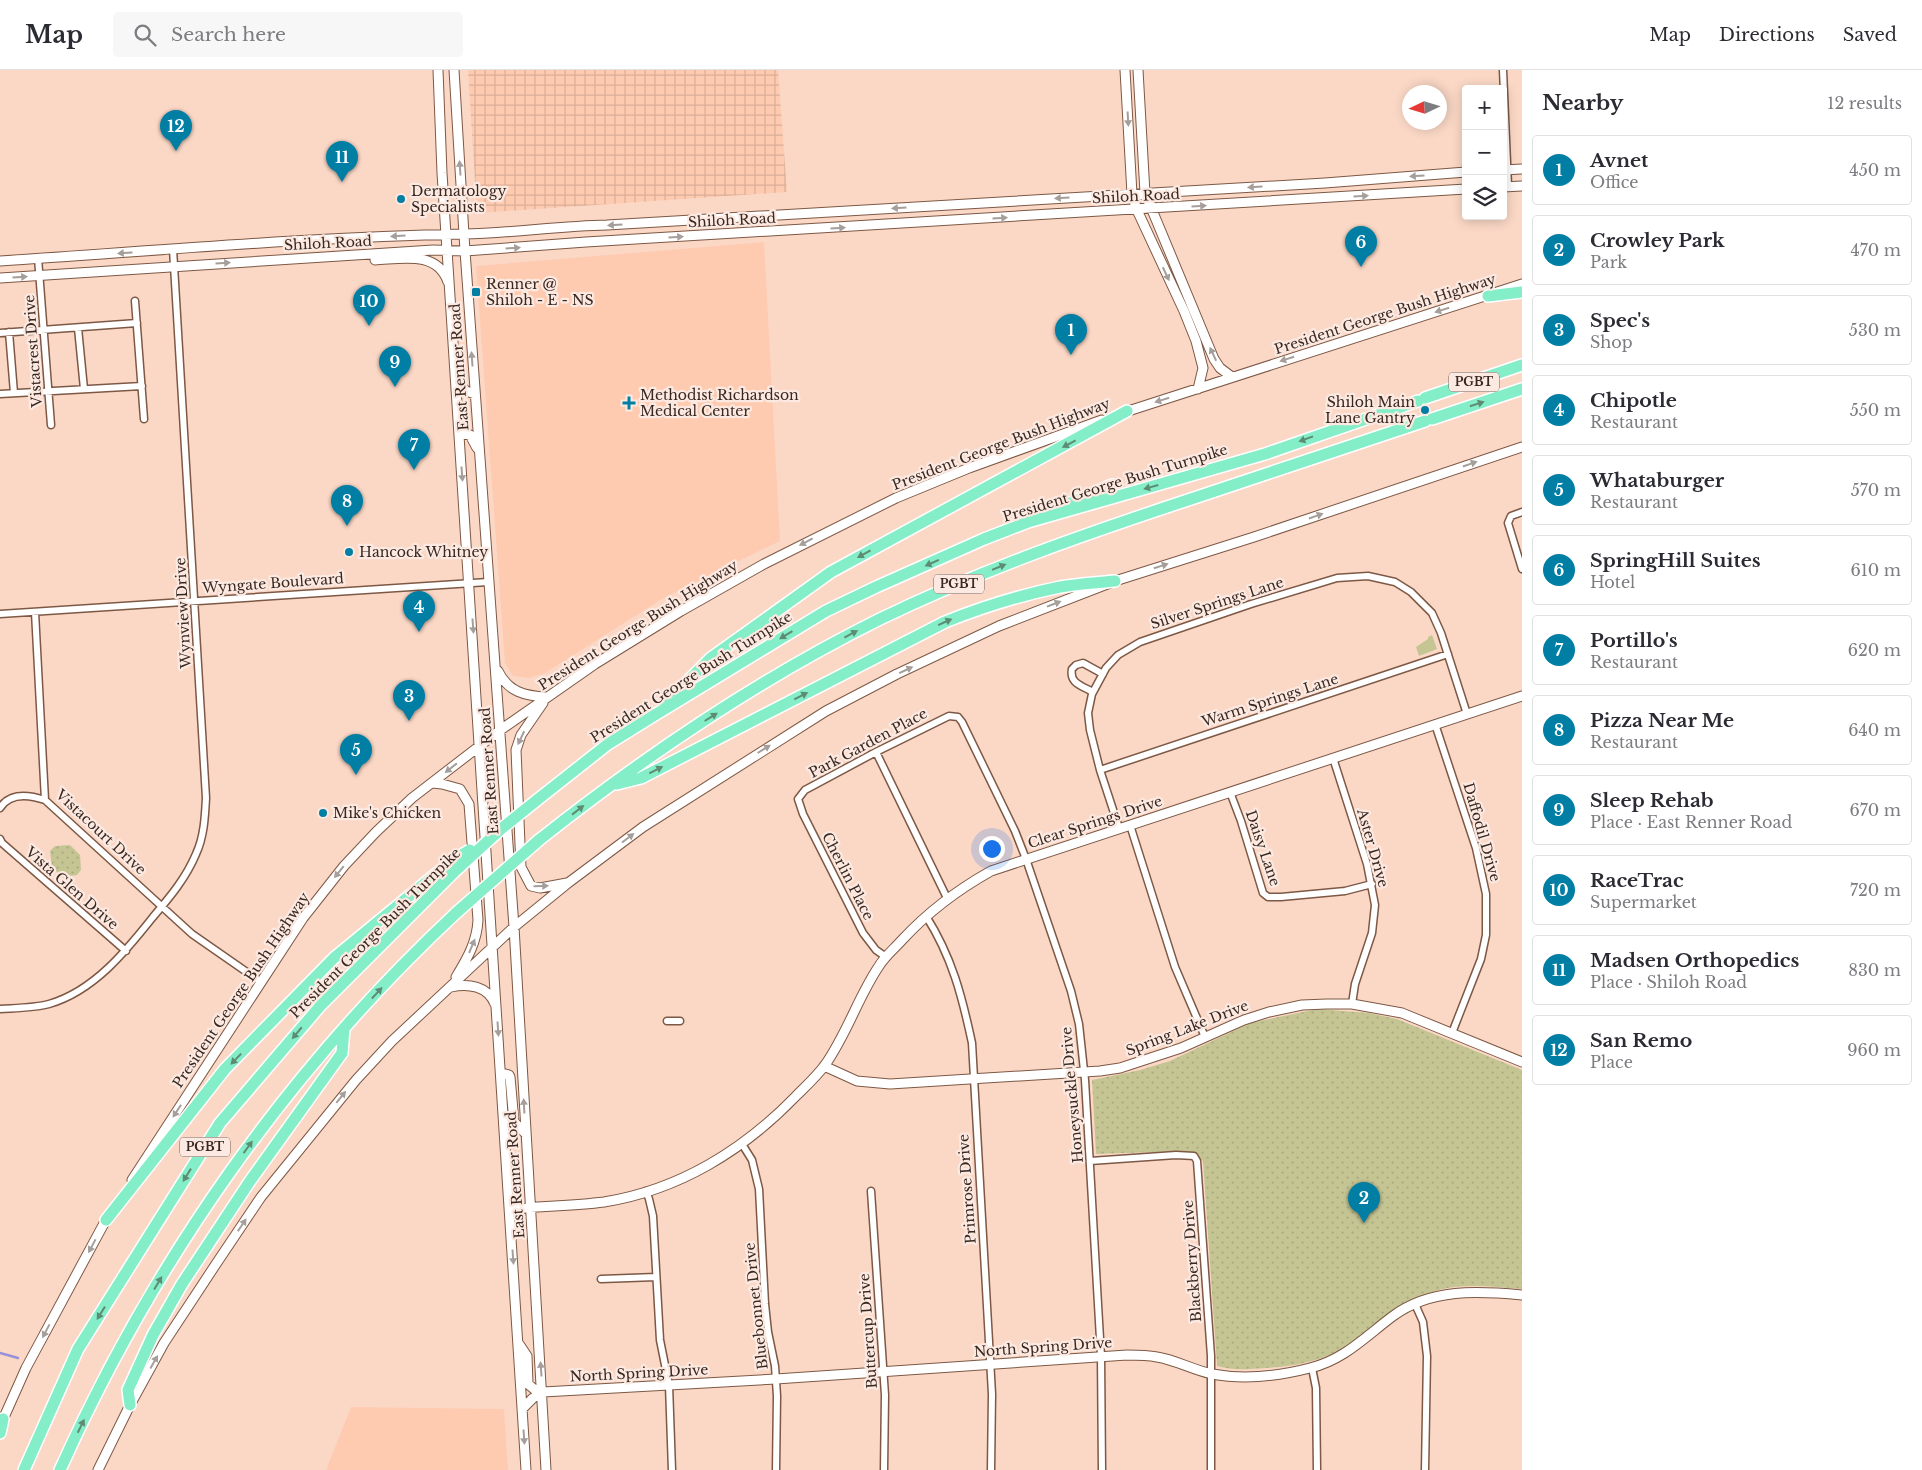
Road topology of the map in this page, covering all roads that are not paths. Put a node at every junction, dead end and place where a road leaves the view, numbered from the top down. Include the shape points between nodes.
1 (438, 70) edge
2 (454, 70) edge
3 (1125, 70) edge
4 (1138, 70) edge
5 (1502, 70) edge
6 (1504, 130) edge
7 (1522, 168) edge
8 (1507, 169) edge
9 (1462, 172) edge
10 (1325, 183) junction
11 (1522, 186) edge
12 (1507, 187) edge
13 (1462, 189) edge
14 (1145, 193) junction
15 (1132, 194) junction
16 (1325, 198) junction
17 (1150, 208) junction
18 (1136, 210) junction
19 (788, 215) junction
20 (584, 226) junction
21 (785, 231) junction
22 (446, 233) junction
23 (464, 234) junction
24 (308, 241) junction
25 (586, 242) junction
26 (174, 250) junction
27 (447, 251) junction
28 (465, 251) junction
29 (348, 256) junction
30 (38, 258) junction
31 (309, 258) junction
32 (0, 261) edge
33 (175, 266) junction
34 (40, 276) junction
35 (0, 278) edge
36 (1522, 284) edge
37 (450, 287) junction
38 (1522, 292) edge
39 (1488, 296) junction
40 (135, 301) dead end
41 (1190, 301) junction
42 (1181, 307) junction
43 (137, 323) junction
44 (78, 328) junction
45 (44, 330) junction
46 (9, 332) junction
47 (0, 333) edge
48 (1522, 366) edge
49 (1232, 376) junction
50 (456, 381) junction
51 (142, 386) junction
52 (1198, 389) junction
53 (1522, 389) edge
54 (84, 390) junction
55 (48, 392) junction
56 (14, 393) junction
57 (0, 394) edge
58 (475, 394) junction
59 (1126, 411) junction
60 (144, 419) dead end
61 (51, 425) dead end
62 (460, 433) junction
63 (1522, 447) edge
64 (479, 451) junction
65 (1112, 485) dead end
66 (1522, 512) edge
67 (1028, 522) junction
68 (1522, 569) edge
69 (1114, 581) junction
70 (488, 582) junction
71 (470, 583) junction
72 (196, 601) junction
73 (35, 612) junction
74 (0, 614) edge
75 (1448, 654) junction
76 (496, 667) junction
77 (1103, 674) junction
78 (1093, 692) junction
79 (1522, 696) edge
80 (547, 697) junction
81 (1467, 714) junction
82 (954, 715) joint
83 (653, 716) junction
84 (1435, 724) junction
85 (499, 731) junction
86 (481, 746) junction
87 (876, 752) junction
88 (1333, 758) junction
89 (1100, 770) junction
90 (432, 783) junction
91 (610, 786) junction
92 (1230, 792) junction
93 (798, 799) joint
94 (45, 800) junction
95 (0, 808) edge
96 (1130, 825) junction
97 (1120, 828) junction
98 (1, 841) edge
99 (1026, 859) junction
100 (453, 867) junction
101 (568, 883) junction
102 (1372, 884) junction
103 (947, 898) junction
104 (162, 907) junction
105 (926, 916) junction
106 (514, 927) junction
107 (493, 946) junction
108 (126, 951) junction
109 (886, 957) junction
110 (261, 982) junction
111 (449, 988) junction
112 (1352, 1004) junction
113 (497, 1007) junction
114 (0, 1009) edge
115 (667, 1021) dead end
116 (680, 1021) dead end
117 (344, 1028) junction
118 (1452, 1033) junction
119 (1205, 1037) junction
120 (1522, 1062) edge
121 (824, 1066) junction
122 (501, 1073) junction
123 (1084, 1073) junction
124 (974, 1080) junction
125 (526, 1134) junction
126 (742, 1144) junction
127 (1090, 1161) junction
128 (871, 1191) dead end
129 (646, 1192) junction
130 (531, 1207) junction
131 (510, 1208) junction
132 (106, 1220) junction
133 (656, 1277) junction
134 (601, 1279) dead end
135 (1522, 1295) edge
136 (1415, 1304) junction
137 (518, 1343) junction
138 (1101, 1356) junction
139 (990, 1364) junction
140 (1312, 1368) junction
141 (884, 1372) junction
142 (1211, 1374) junction
143 (776, 1378) junction
144 (669, 1385) junction
145 (542, 1392) junction
146 (130, 1405) junction
147 (522, 1409) junction
148 (2, 1423) edge
149 (0, 1432) edge
150 (24, 1470) edge
151 (60, 1470) edge
152 (98, 1470) edge
153 (526, 1470) edge
154 (546, 1470) edge
155 (672, 1470) edge
156 (776, 1470) edge
157 (884, 1470) edge
158 (991, 1470) edge
159 (1102, 1470) edge
160 (1210, 1470) edge
161 (1317, 1470) edge
162 (1425, 1470) edge

1 - 22 main road, East Renner Road
23 -> 2 main road, East Renner Road
3 -> 15 main road
4 - 14 main road
5 - 6 street
7 - 8 main road
9 -> 10 main road, Shiloh Road
10 -> 14 main road, Shiloh Road
10 - 16 main road
11 - 12 main road
16 -> 13 main road, Shiloh Road
14 - 15 main road, Shiloh Road
14 - 17 main road
15 - 18 main road
15 -> 19 main road, Shiloh Road
17 -> 16 main road, Shiloh Road
17 - 18 main road, Shiloh Road
17 - 41 main road
21 -> 18 main road, Shiloh Road
18 -> 42 main road
19 -> 20 main road, Shiloh Road
19 - 21 main road
20 - 23 main road, Shiloh Road
20 - 25 main road
25 -> 21 main road, Shiloh Road
22 - 23 main road, Shiloh Road
22 -> 24 main road, Shiloh Road
22 - 27 main road, East Renner Road
23 - 28 main road, East Renner Road
24 - 26 main road, Shiloh Road
24 - 31 main road
28 -> 25 main road, Shiloh Road
26 -> 30 main road, Shiloh Road
26 - 33 street, Wynview Drive
27 - 28 main road, Shiloh Road
27 - 29 main road, Shiloh Road
27 - 37 main road, East Renner Road
58 -> 28 main road, East Renner Road
29 - 31 main road, Shiloh Road
29 - 37 main road via 357,260 425,258 446,275
30 - 32 main road, Shiloh Road
30 - 34 street, Vistacrest Drive
33 -> 31 main road, Shiloh Road
33 - 34 main road, Shiloh Road
33 - 72 street, Wynview Drive
35 -> 34 main road, Shiloh Road
34 - 45 street, Vistacrest Drive
36 - 39 main road, President George Bush Highway
37 - 50 main road, East Renner Road
38 - 39 highway
39 -> 49 main road, President George Bush Highway
40 - 43 street
41 - 42 main road
49 -> 41 main road via 1214,359
42 - 52 main road via 1201,357
43 - 44 street
43 - 51 street
44 - 45 street
44 - 54 street
45 - 46 street
45 - 55 street, Vistacrest Drive
46 - 47 street
46 - 56 street
48 -> 67 highway, President George Bush Turnpike / PGBT via 1264,454
49 - 52 main road, President George Bush Highway
50 - 58 main road via 466,391
50 - 62 main road, East Renner Road
51 - 54 street
51 - 60 street
52 -> 59 main road, President George Bush Highway
91 -> 53 highway, PGBT via 692,728 787,670 857,631 933,595 1090,532
54 - 55 street
55 - 56 street
55 - 61 street, Vistacrest Drive
56 - 57 street
58 - 64 main road, East Renner Road
59 -> 80 main road, President George Bush Highway via 968,468 824,533 681,611
59 -> 83 highway via 831,572 711,658
62 - 64 main road via 470,435
62 -> 71 main road, East Renner Road
69 -> 63 main road
64 - 70 main road, East Renner Road
65 - 67 highway
66 - 68 street via 1508,520
67 -> 83 highway, President George Bush Turnpike / PGBT via 826,611
91 -> 69 highway via 641,778 945,622 1029,594
101 -> 69 main road via 643,827 826,711 999,626
70 - 71 street, Wyngate Boulevard
70 - 76 main road, East Renner Road
71 - 72 street, Wyngate Boulevard
71 -> 86 main road, East Renner Road
72 - 73 street, Wyngate Boulevard
72 - 104 street, Wynview Drive via 206,798 204,828 197,854
73 - 74 street, Wyngate Boulevard
73 - 94 street, Vistacourt Drive
75 - 77 street, Silver Springs Lane via 1432,613 1411,592 1388,580 1350,576 1251,604 1140,642 1118,656
75 - 81 street, Silver Springs Lane
75 - 89 street, Warm Springs Lane
76 - 80 main road via 509,687 529,696
76 - 85 main road, East Renner Road
77 - 78 street, Silver Springs Lane
77 - 78 street via 1083,664 1072,670 1075,683
78 - 89 street, Silver Springs Lane via 1088,713
79 - 81 main road, Clear Springs Drive
80 - 85 main road, President George Bush Highway
80 -> 101 main road via 521,735 516,750 521,867 532,886 540,888
81 - 84 main road, Clear Springs Drive
82 - 87 street, Park Garden Place
82 - 99 street, Honeysuckle Drive via 962,722
83 - 100 highway, President George Bush Turnpike / PGBT, bridge via 608,744
84 - 88 main road, Clear Springs Drive
84 - 118 street, Daffodil Drive via 1476,848 1486,894 1486,935 1481,959
85 - 86 main road, President George Bush Highway
85 - 106 main road, East Renner Road
86 -> 90 main road, President George Bush Highway
86 - 107 main road, East Renner Road
87 - 93 street, Park Garden Place via 806,790
87 - 103 street
88 - 92 main road, Clear Springs Drive
88 - 102 street, Aster Drive
89 - 97 street, Silver Springs Lane
90 -> 110 main road, President George Bush Highway via 412,798 344,866 303,918
111 -> 90 main road via 477,934 469,804 460,789
117 -> 91 highway, PGBT, bridge via 456,914 539,840
92 - 96 main road, Clear Springs Drive
92 - 102 street, Daisy Lane via 1263,893 1268,897 1345,891
93 - 109 street, Cherlin Place via 857,922 876,950
94 - 95 street via 20,796 10,799
94 - 104 street, Vistacourt Drive
96 - 97 main road, Clear Springs Drive
96 - 119 street via 1175,968
97 - 99 main road, Clear Springs Drive
98 - 108 street, Vista Glen Drive
99 - 103 main road, Clear Springs Drive via 991,871
99 - 123 street, Honeysuckle Drive via 1075,1006
100 -> 132 highway via 334,958 225,1069
100 -> 150 highway, President George Bush Turnpike / PGBT via 321,1005 220,1123 78,1349
101 - 106 main road
102 - 112 street, Aster Drive via 1375,917
103 - 105 main road, Clear Springs Drive
104 - 108 street, Wynview Drive
104 - 110 street, Vistacourt Drive via 192,934
105 - 109 main road, Clear Springs Drive
105 - 124 street, Primrose Drive via 950,960 965,1011 972,1043
106 - 107 main road
125 -> 106 main road, East Renner Road
107 - 111 main road
107 - 113 main road, East Renner Road
108 - 114 street, Wynview Drive via 93,981 70,995 49,1004
109 - 121 main road, Clear Springs Drive via 878,966
110 -> 132 main road, President George Bush Highway
111 - 113 main road via 460,985 484,990
146 -> 111 main road via 164,1343 261,1197 356,1080
112 - 118 main road, Spring Lake Drive via 1402,1014
112 - 119 main road, Spring Lake Drive via 1302,1005 1269,1012
113 -> 122 main road, East Renner Road
115 - 116 street
117 - 146 highway via 342,1053 216,1231 158,1327 128,1390
151 -> 117 highway, PGBT via 116,1355 186,1238 264,1125
118 - 120 main road, Spring Lake Drive
119 - 123 main road, Spring Lake Drive via 1138,1063
121 - 124 main road, Spring Lake Drive via 843,1076 874,1084
121 - 126 main road, Clear Springs Drive via 785,1107
122 - 125 main road via 509,1074 514,1122
122 - 131 main road, East Renner Road
123 - 124 main road, Spring Lake Drive
123 - 127 street, Honeysuckle Drive
124 - 139 street, Primrose Drive
125 - 130 main road, East Renner Road
126 - 129 main road, Clear Springs Drive via 695,1174
126 - 143 street, Bluebonnet Drive via 752,1160 759,1189 766,1304
127 - 138 street, Honeysuckle Drive
127 - 142 street, Blackberry Drive via 1176,1155 1194,1156 1197,1161
128 - 141 street, Buttercup Drive
129 - 130 main road, Clear Springs Drive via 604,1202
129 - 133 street via 653,1216
130 - 131 main road, Clear Springs Drive
145 -> 130 main road, East Renner Road
131 -> 137 main road, East Renner Road
132 -> 148 main road, President George Bush Highway via 26,1368
133 - 134 street
133 - 144 street via 660,1340
135 - 136 main road, North Spring Drive via 1446,1294
136 - 140 main road, North Spring Drive via 1395,1315 1349,1351
136 - 162 street via 1423,1322 1427,1356
137 - 145 main road via 527,1356 528,1384
137 - 147 main road, East Renner Road
138 - 139 main road, North Spring Drive
138 - 142 main road, North Spring Drive via 1158,1357
138 - 159 street, Honeysuckle Drive
139 - 141 main road, North Spring Drive
139 - 158 street, Primrose Drive
140 - 142 main road, North Spring Drive via 1251,1377
140 - 161 street via 1316,1388
141 - 143 main road, North Spring Drive
141 - 157 street, Buttercup Drive
142 - 160 street, Blackberry Drive
143 - 144 main road, North Spring Drive
143 - 156 street, Bluebonnet Drive
144 - 145 main road, North Spring Drive
144 - 155 street
145 - 147 main road
145 - 154 main road, East Renner Road
146 - 152 main road
147 -> 153 main road, East Renner Road
148 - 149 highway

